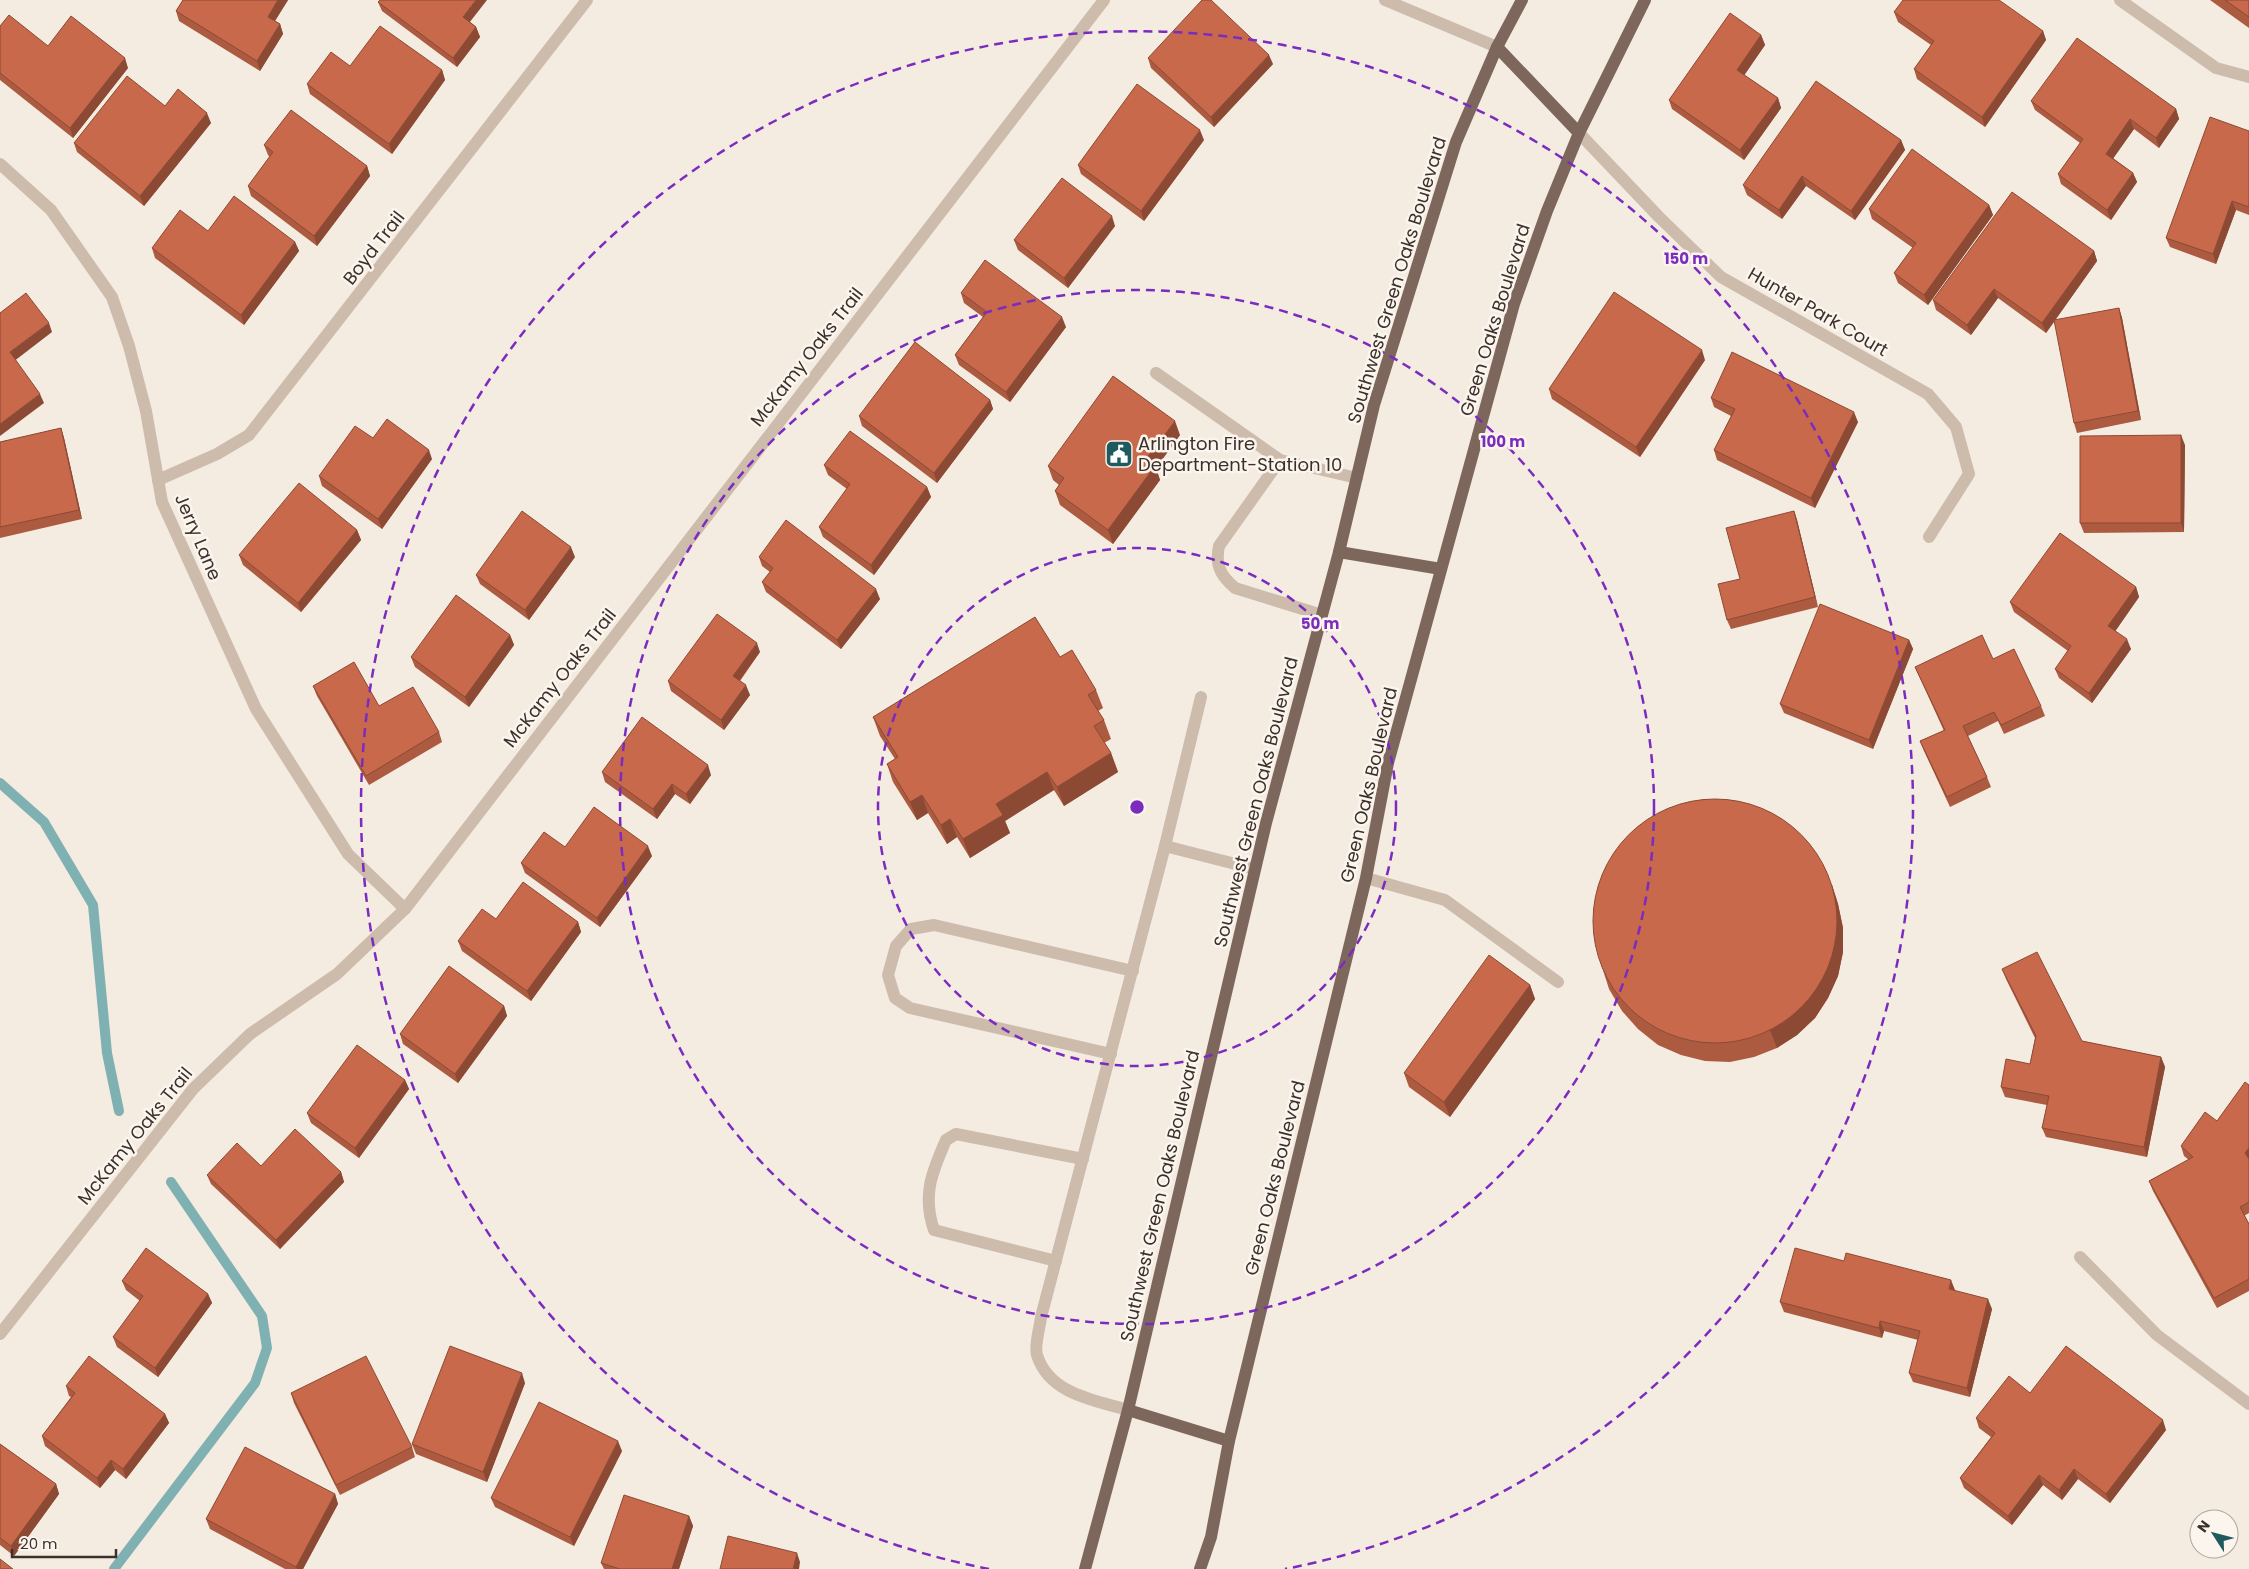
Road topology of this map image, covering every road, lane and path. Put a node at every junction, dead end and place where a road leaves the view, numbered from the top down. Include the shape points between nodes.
1 (587, 0) edge
2 (1104, 0) edge
3 (1385, 0) edge
4 (1522, 0) edge
5 (1645, 0) edge
6 (2120, 0) edge
7 (1497, 47) junction
8 (2249, 77) edge
9 (1579, 133) junction
10 (0, 164) edge
11 (1156, 374) dead end
12 (1280, 460) junction
13 (1357, 478) junction
14 (158, 480) junction
15 (1929, 537) dead end
16 (1339, 552) junction
17 (1441, 569) junction
18 (1322, 615) junction
19 (1201, 698) dead end
20 (1165, 846) junction
21 (1255, 869) junction
22 (1366, 878) junction
23 (405, 909) junction
24 (1133, 971) junction
25 (1558, 982) dead end
26 (1111, 1054) junction
27 (1083, 1159) junction
28 (2080, 1257) dead end
29 (1056, 1261) junction
30 (0, 1334) edge
31 (2249, 1404) edge
32 (1128, 1410) junction
33 (1229, 1442) junction
34 (1085, 1569) edge
35 (1200, 1569) edge

1 - 14 street, Boyd Trail via 249,435 217,454
2 - 23 street, McKamy Oaks Trail
3 - 7 street
4 - 7 main road, Southwest Green Oaks Boulevard
5 - 9 main road, Green Oaks Boulevard
6 - 8 street via 2216,68
7 - 9 main road
7 - 13 main road, Southwest Green Oaks Boulevard via 1456,142 1374,405
9 - 15 street, Hunter Park Court via 1721,277 1928,394 1956,427 1969,474
9 - 17 main road, Green Oaks Boulevard via 1514,304
10 - 14 street, Jerry Lane via 51,210 112,297 130,346
11 - 12 street
12 - 13 street
12 - 18 street via 1219,546 1216,562 1225,579 1235,588
13 - 16 main road, Southwest Green Oaks Boulevard
14 - 23 street, Jerry Lane via 162,502 256,709 348,854
16 - 17 main road
16 - 18 main road, Southwest Green Oaks Boulevard
17 - 22 main road, Green Oaks Boulevard via 1388,763
18 - 21 main road, Southwest Green Oaks Boulevard
19 - 20 street
20 - 21 street
20 - 24 street
21 - 32 main road, Southwest Green Oaks Boulevard
22 - 25 street via 1445,900
22 - 33 main road, Green Oaks Boulevard
23 - 30 street, McKamy Oaks Trail via 337,974 250,1034 193,1089
24 - 26 street
24 - 26 street via 934,925 911,929 896,946 888,975 895,998 910,1008
26 - 27 street
27 - 29 street
27 - 29 street via 956,1134 946,1140 930,1179 928,1214 934,1230
28 - 31 street via 2158,1335
29 - 32 street via 1041,1317 1036,1354 1049,1379 1057,1384 1073,1393
32 - 33 main road
32 - 34 main road, Southwest Green Oaks Boulevard
33 - 35 main road, Green Oaks Boulevard via 1211,1536

